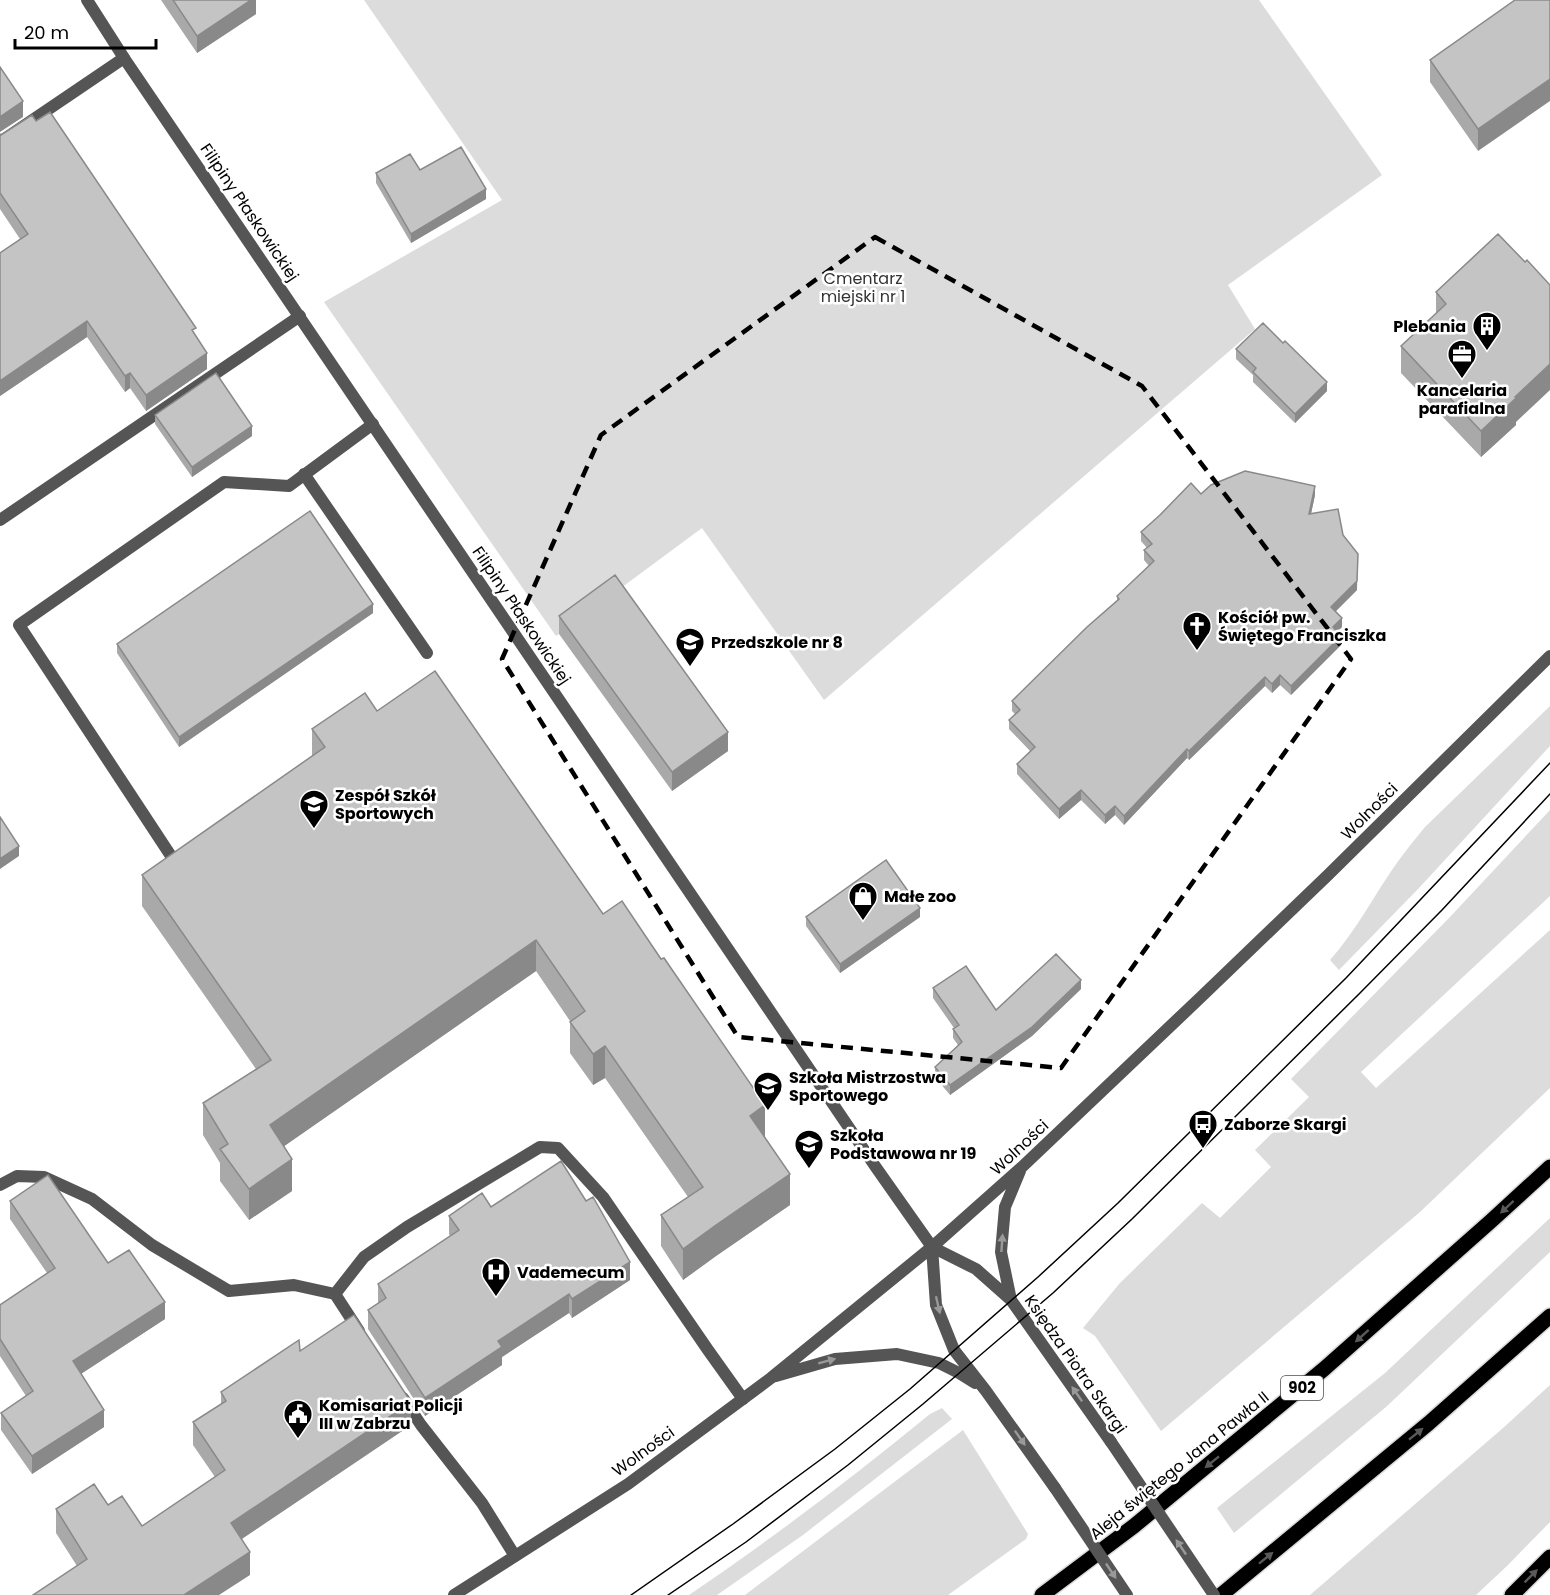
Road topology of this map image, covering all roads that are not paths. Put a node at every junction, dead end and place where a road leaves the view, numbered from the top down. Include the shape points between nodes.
1 (87, 0) edge
2 (124, 58) junction
3 (0, 142) edge
4 (300, 316) junction
5 (373, 424) junction
6 (304, 474) junction
7 (0, 520) edge
8 (427, 652) dead end
9 (1550, 656) edge
10 (171, 856) edge
11 (1022, 1167) junction
12 (1550, 1167) edge
13 (0, 1185) edge
14 (932, 1247) junction
15 (335, 1294) junction
16 (1011, 1300) junction
17 (1550, 1316) edge
18 (368, 1345) edge
19 (771, 1378) junction
20 (394, 1384) edge
21 (986, 1391) junction
22 (743, 1399) junction
23 (515, 1556) junction
24 (1550, 1557) edge
25 (454, 1595) edge
26 (1042, 1595) edge
27 (1127, 1595) edge
28 (1214, 1595) edge
29 (1221, 1595) edge
30 (1512, 1595) edge

1 - 2 street, Filipiny Płaskowickiej
2 - 3 street
2 - 4 street, Filipiny Płaskowickiej
4 - 5 street, Filipiny Płaskowickiej
4 - 7 street
5 - 6 street
5 - 14 street, Filipiny Płaskowickiej
6 - 8 street
6 - 10 street via 289,486 224,482 19,625
9 - 11 street, Wolności
11 - 14 street, Wolności
16 -> 11 street via 1001,1252 1005,1207
12 -> 26 main road, Aleja świętego Jana Pawła II / 902 via 1324,1369 1134,1526
13 - 15 street via 17,1176 44,1177 92,1198 152,1245 229,1291 294,1285
14 - 16 street, Księdza Piotra Skargi via 976,1269
14 - 19 street, Wolności
14 -> 21 street via 936,1305 954,1350
15 - 18 street
15 - 22 street via 364,1257 407,1227 540,1147 558,1148 603,1197
28 -> 16 street, Księdza Piotra Skargi, bridge
29 -> 17 main road via 1429,1423
19 -> 21 street via 835,1359 897,1354 939,1363
19 - 22 street, Wolności
20 - 23 street via 482,1503
21 -> 27 street, bridge
22 - 23 street, Wolności via 628,1484
23 - 25 street, Wolności
30 -> 24 main road

